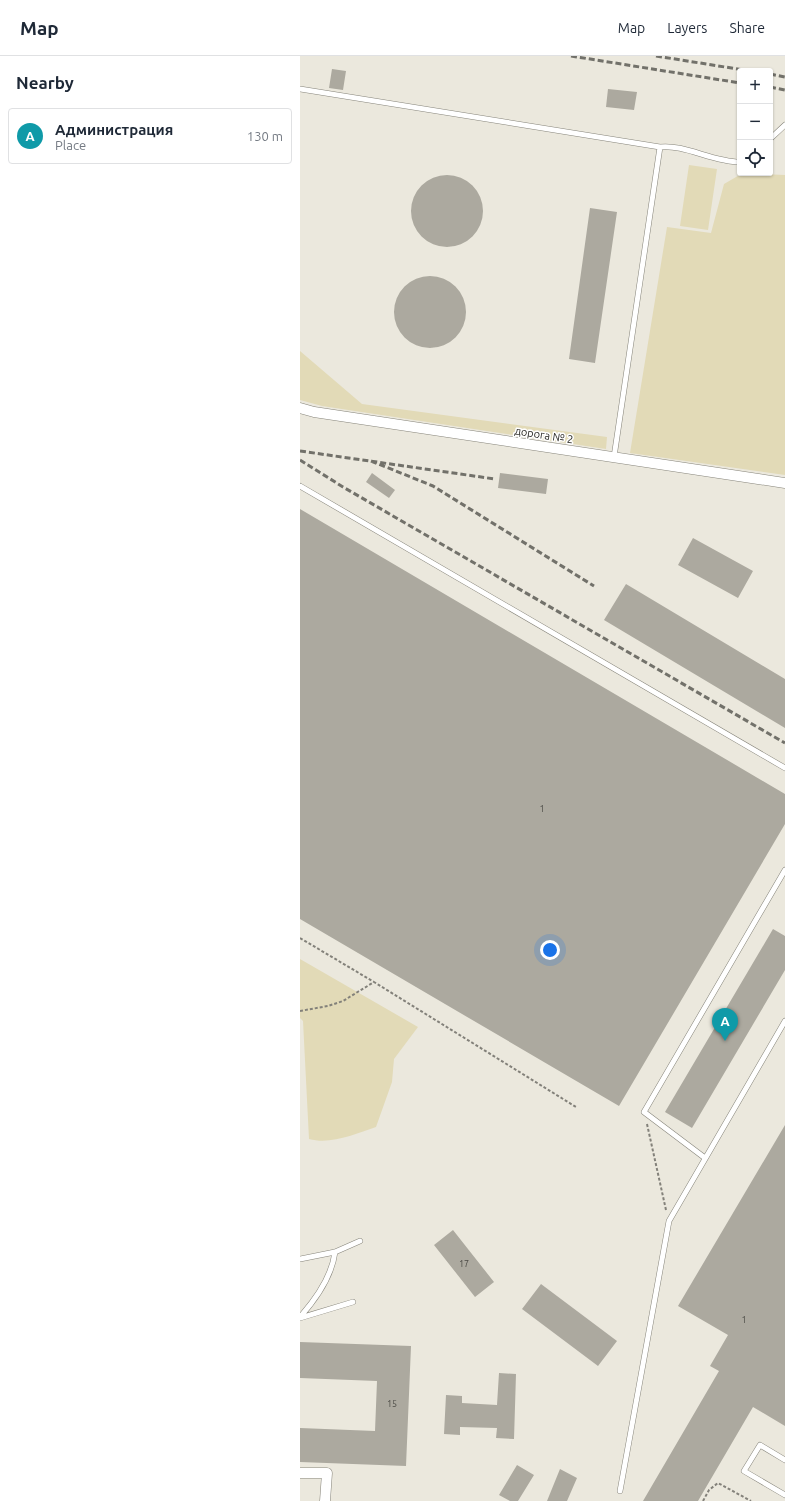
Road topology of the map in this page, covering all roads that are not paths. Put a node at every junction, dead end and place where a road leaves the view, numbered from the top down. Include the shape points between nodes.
1 (300, 89) edge
2 (785, 125) edge
3 (773, 137) edge
4 (660, 147) junction
5 (737, 162) edge
6 (300, 408) edge
7 (614, 457) junction
8 (785, 483) edge
9 (300, 486) edge
10 (785, 768) edge
11 (785, 870) edge
12 (785, 1021) edge
13 (705, 1158) junction
14 (360, 1241) dead end
15 (335, 1252) junction
16 (300, 1259) edge
17 (353, 1302) dead end
18 (300, 1318) edge
19 (785, 1460) edge
20 (300, 1473) edge
21 (620, 1491) dead end
22 (785, 1495) edge
23 (325, 1501) edge

1 - 4 lane
2 - 3 lane
4 - 5 lane via 670,145 712,158
4 - 7 lane
6 - 7 street, дорога № 2
7 - 8 street, дорога № 2
9 - 10 lane
11 - 13 lane via 644,1112
12 - 13 lane
13 - 21 lane via 669,1221
14 - 15 lane
15 - 16 lane
15 - 18 lane via 333,1267 311,1305
17 - 18 lane
19 - 22 lane via 760,1445 744,1471
20 - 23 street via 327,1474

